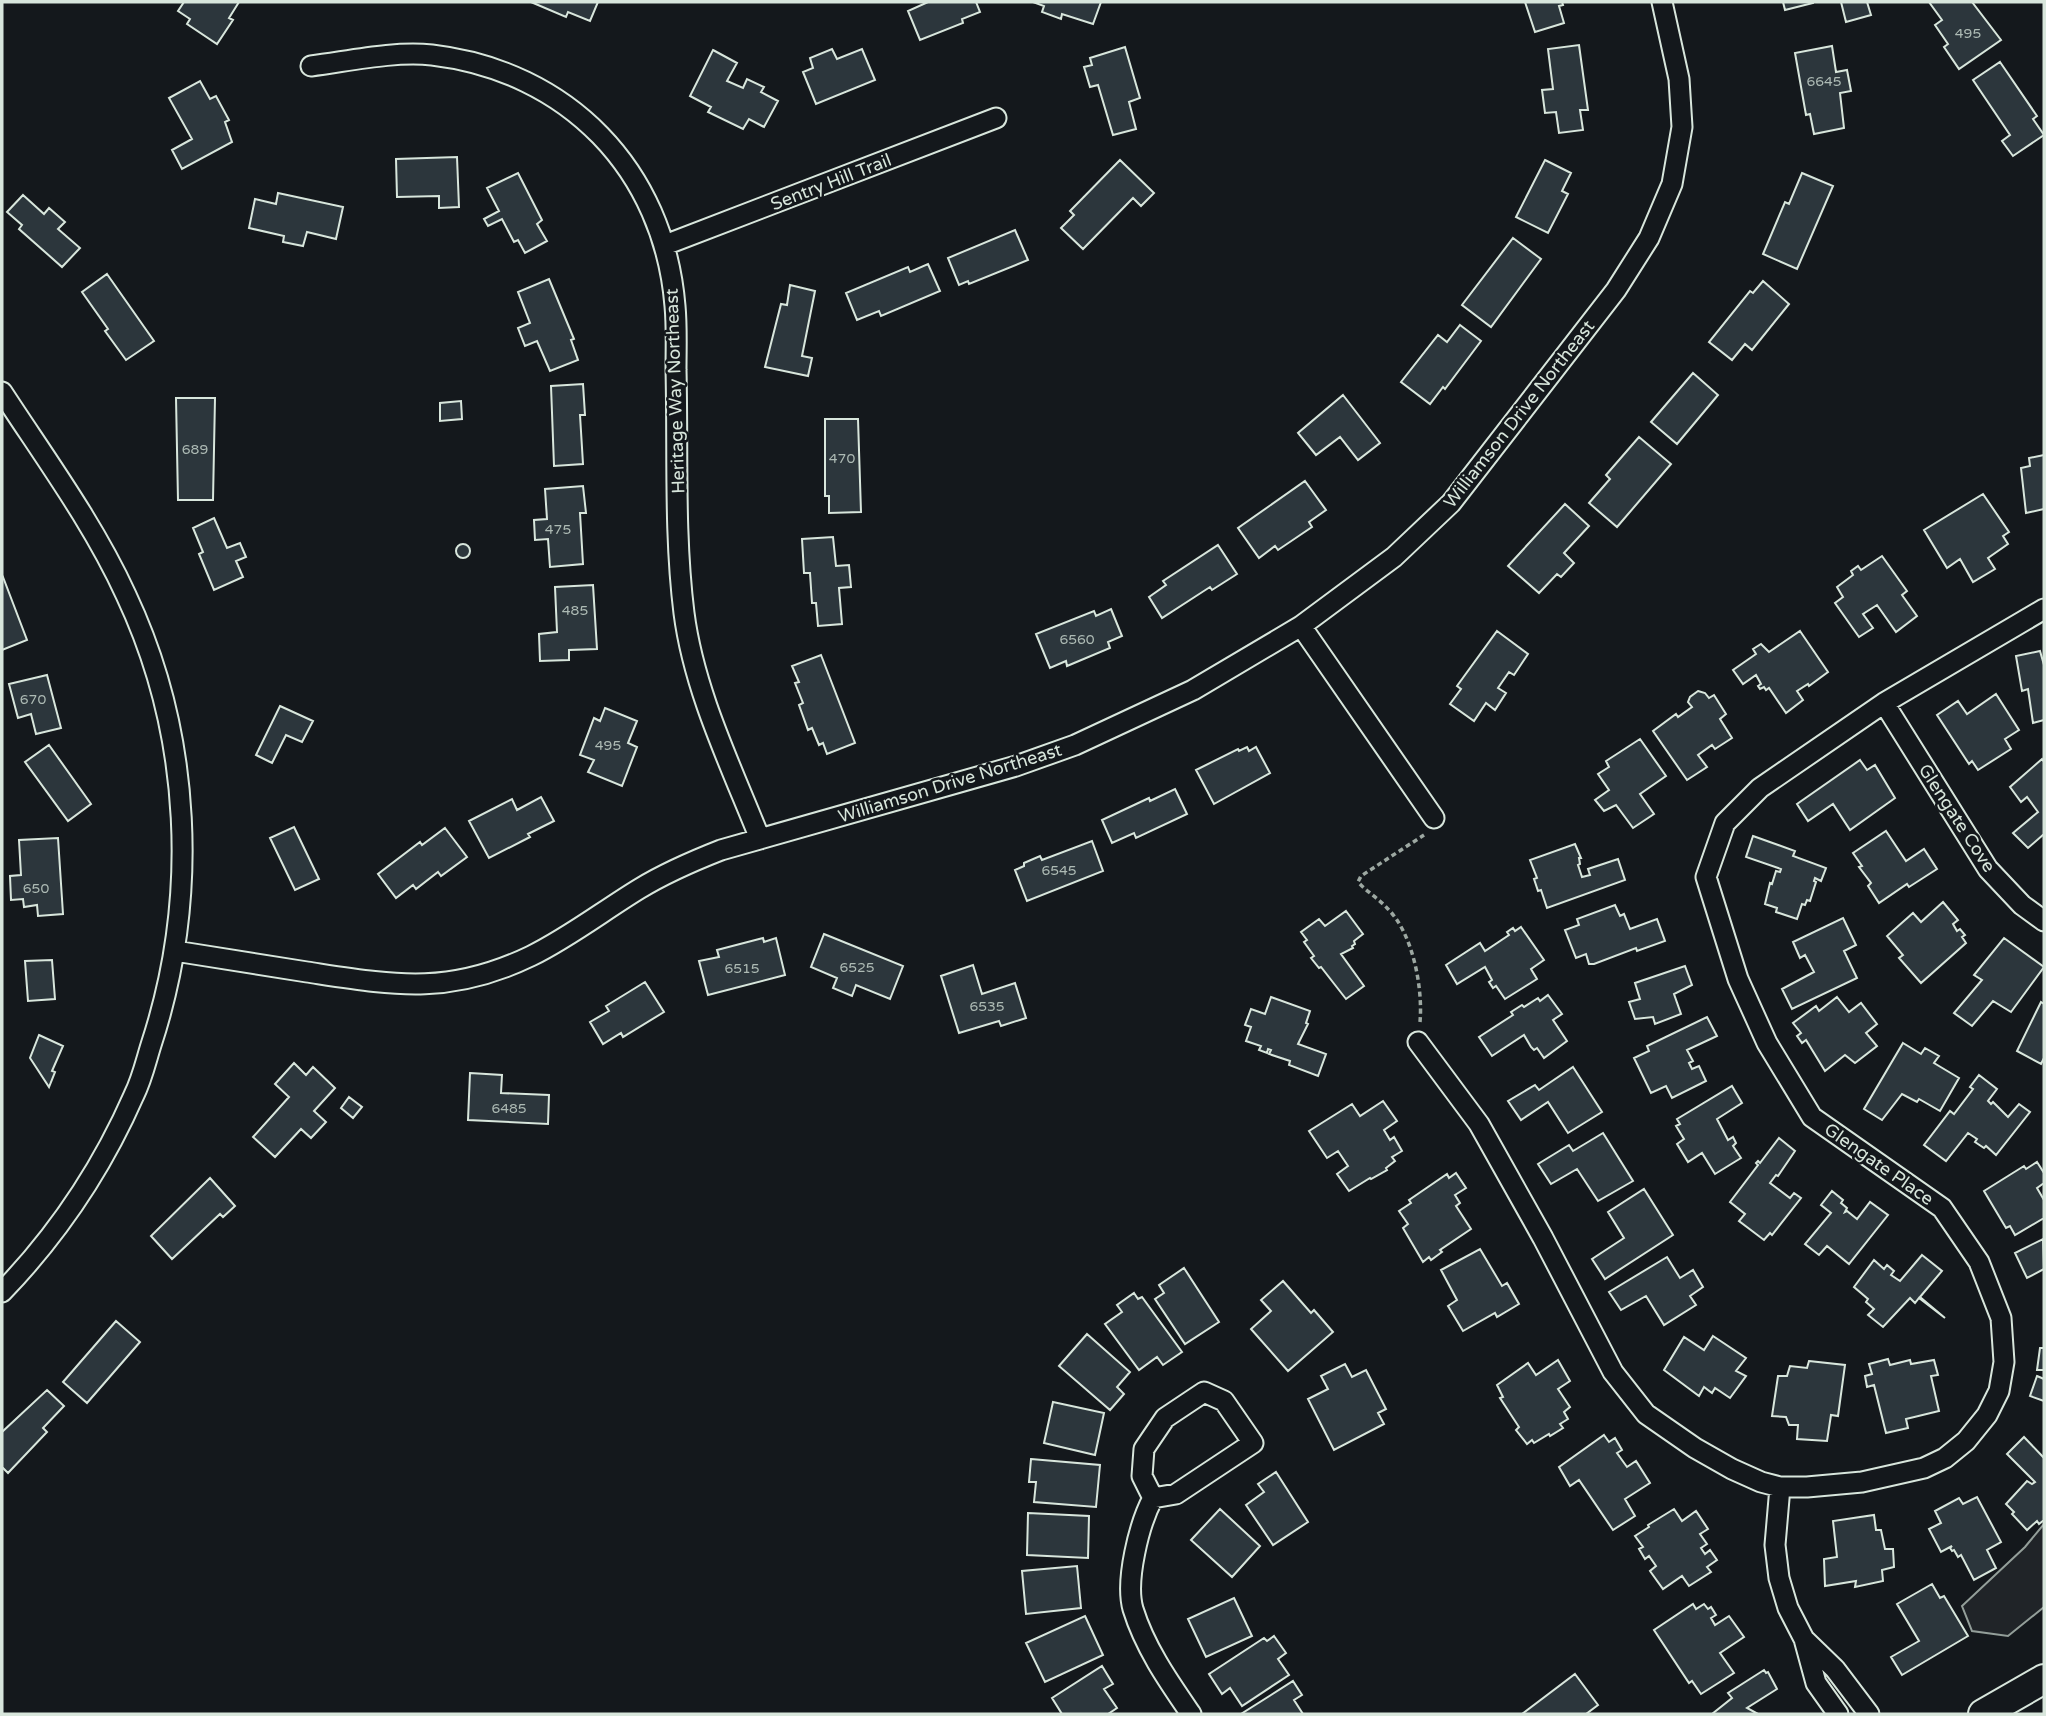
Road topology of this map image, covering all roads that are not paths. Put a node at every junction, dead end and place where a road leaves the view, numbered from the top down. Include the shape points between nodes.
1 (1662, 2) edge
2 (311, 66) dead end
3 (996, 118) dead end
4 (665, 245) junction
5 (2, 392) edge
6 (2044, 609) edge
7 (1301, 626) junction
8 (1884, 703) junction
9 (1434, 818) road end
10 (760, 839) junction
11 (2044, 921) edge
12 (175, 951) junction
13 (1418, 1042) road end
14 (2, 1292) edge
15 (1780, 1487) junction
16 (1153, 1498) junction
17 (1804, 1639) junction
18 (2044, 1679) edge
19 (1853, 1693) junction
20 (1835, 1710) edge
21 (1189, 1714) edge
22 (1869, 1714) edge
23 (1983, 1714) edge

1 - 7 street, Williamson Drive Northeast via 1679,79 1682,127 1672,184 1649,238 1616,290 1451,503 1394,557
2 - 4 street, Heritage Way Northeast via 430,55 484,64 531,83 577,112 616,151 646,196
3 - 4 street, Sentry Hill Trail
4 - 10 street, Heritage Way Northeast via 675,306 685,617 709,709
5 - 12 street via 97,540 146,643 169,723 180,796 183,879
6 - 8 street, Glengate Place
7 - 9 street
7 - 10 street, Williamson Drive Northeast via 1193,690 1075,745
8 - 11 street, Glengate Cove via 1988,869
8 - 15 street, Glengate Place via 1760,788 1725,823 1706,877 1738,979 1767,1044 1805,1107 1812,1117 1942,1208 1979,1262 2001,1318 2004,1362 1999,1391 1987,1415 1945,1458 1924,1468 1862,1482
10 - 12 street, Williamson Drive Northeast via 680,866 533,955 461,981 386,984
12 - 14 street via 159,1023 135,1094 60,1225
13 - 15 street, Glengate Place via 1479,1124 1612,1372 1646,1414 1732,1469
15 - 17 street via 1775,1545 1779,1578
16 - 16 street via 1142,1476 1144,1449 1166,1418 1204,1392 1224,1401 1253,1443 1176,1494
16 - 21 street via 1131,1568 1132,1608 1160,1669
17 - 19 street
17 - 20 street via 1816,1683
18 - 23 street
19 - 20 street
19 - 22 street

